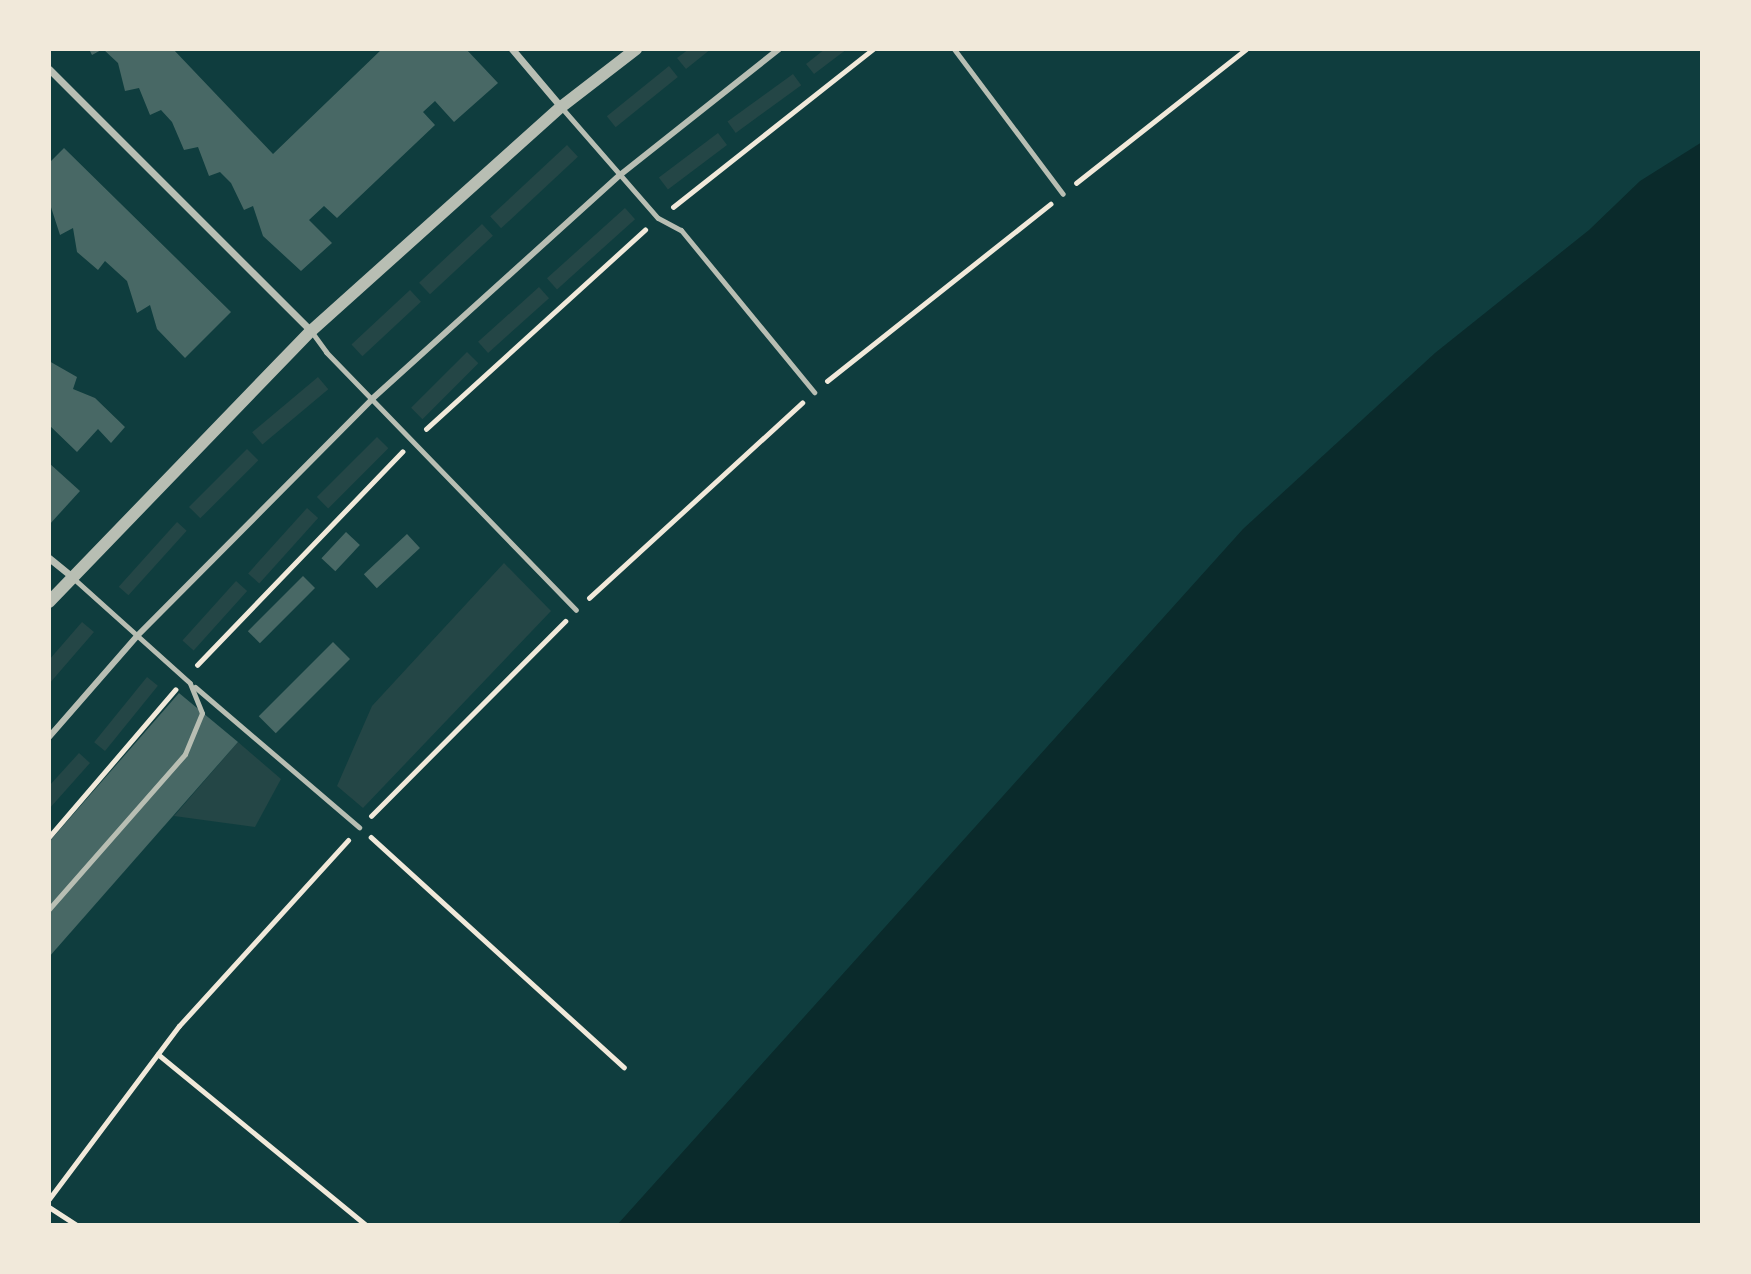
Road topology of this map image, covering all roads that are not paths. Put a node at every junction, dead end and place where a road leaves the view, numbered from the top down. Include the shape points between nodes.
1 (512, 49) edge
2 (636, 49) edge
3 (779, 49) edge
4 (954, 49) edge
5 (49, 69) edge
6 (561, 107) junction
7 (621, 175) junction
8 (1063, 194) road end
9 (312, 331) junction
10 (814, 392) road end
11 (372, 399) junction
12 (49, 558) edge
13 (71, 576) junction
14 (49, 601) edge
15 (576, 610) road end
16 (137, 636) junction
17 (188, 680) junction
18 (49, 737) edge
19 (359, 827) road end
20 (49, 909) edge

1 - 6 street
2 - 6 street
3 - 7 street
4 - 8 lane
5 - 9 street
6 - 7 lane
6 - 9 street
7 - 10 lane via 658,218 681,230
7 - 11 street
9 - 11 lane
9 - 13 street
11 - 15 lane
11 - 16 street
12 - 13 street
13 - 14 street
13 - 16 lane
16 - 17 lane
16 - 18 street
17 - 19 lane
17 - 20 lane via 202,713 191,744

